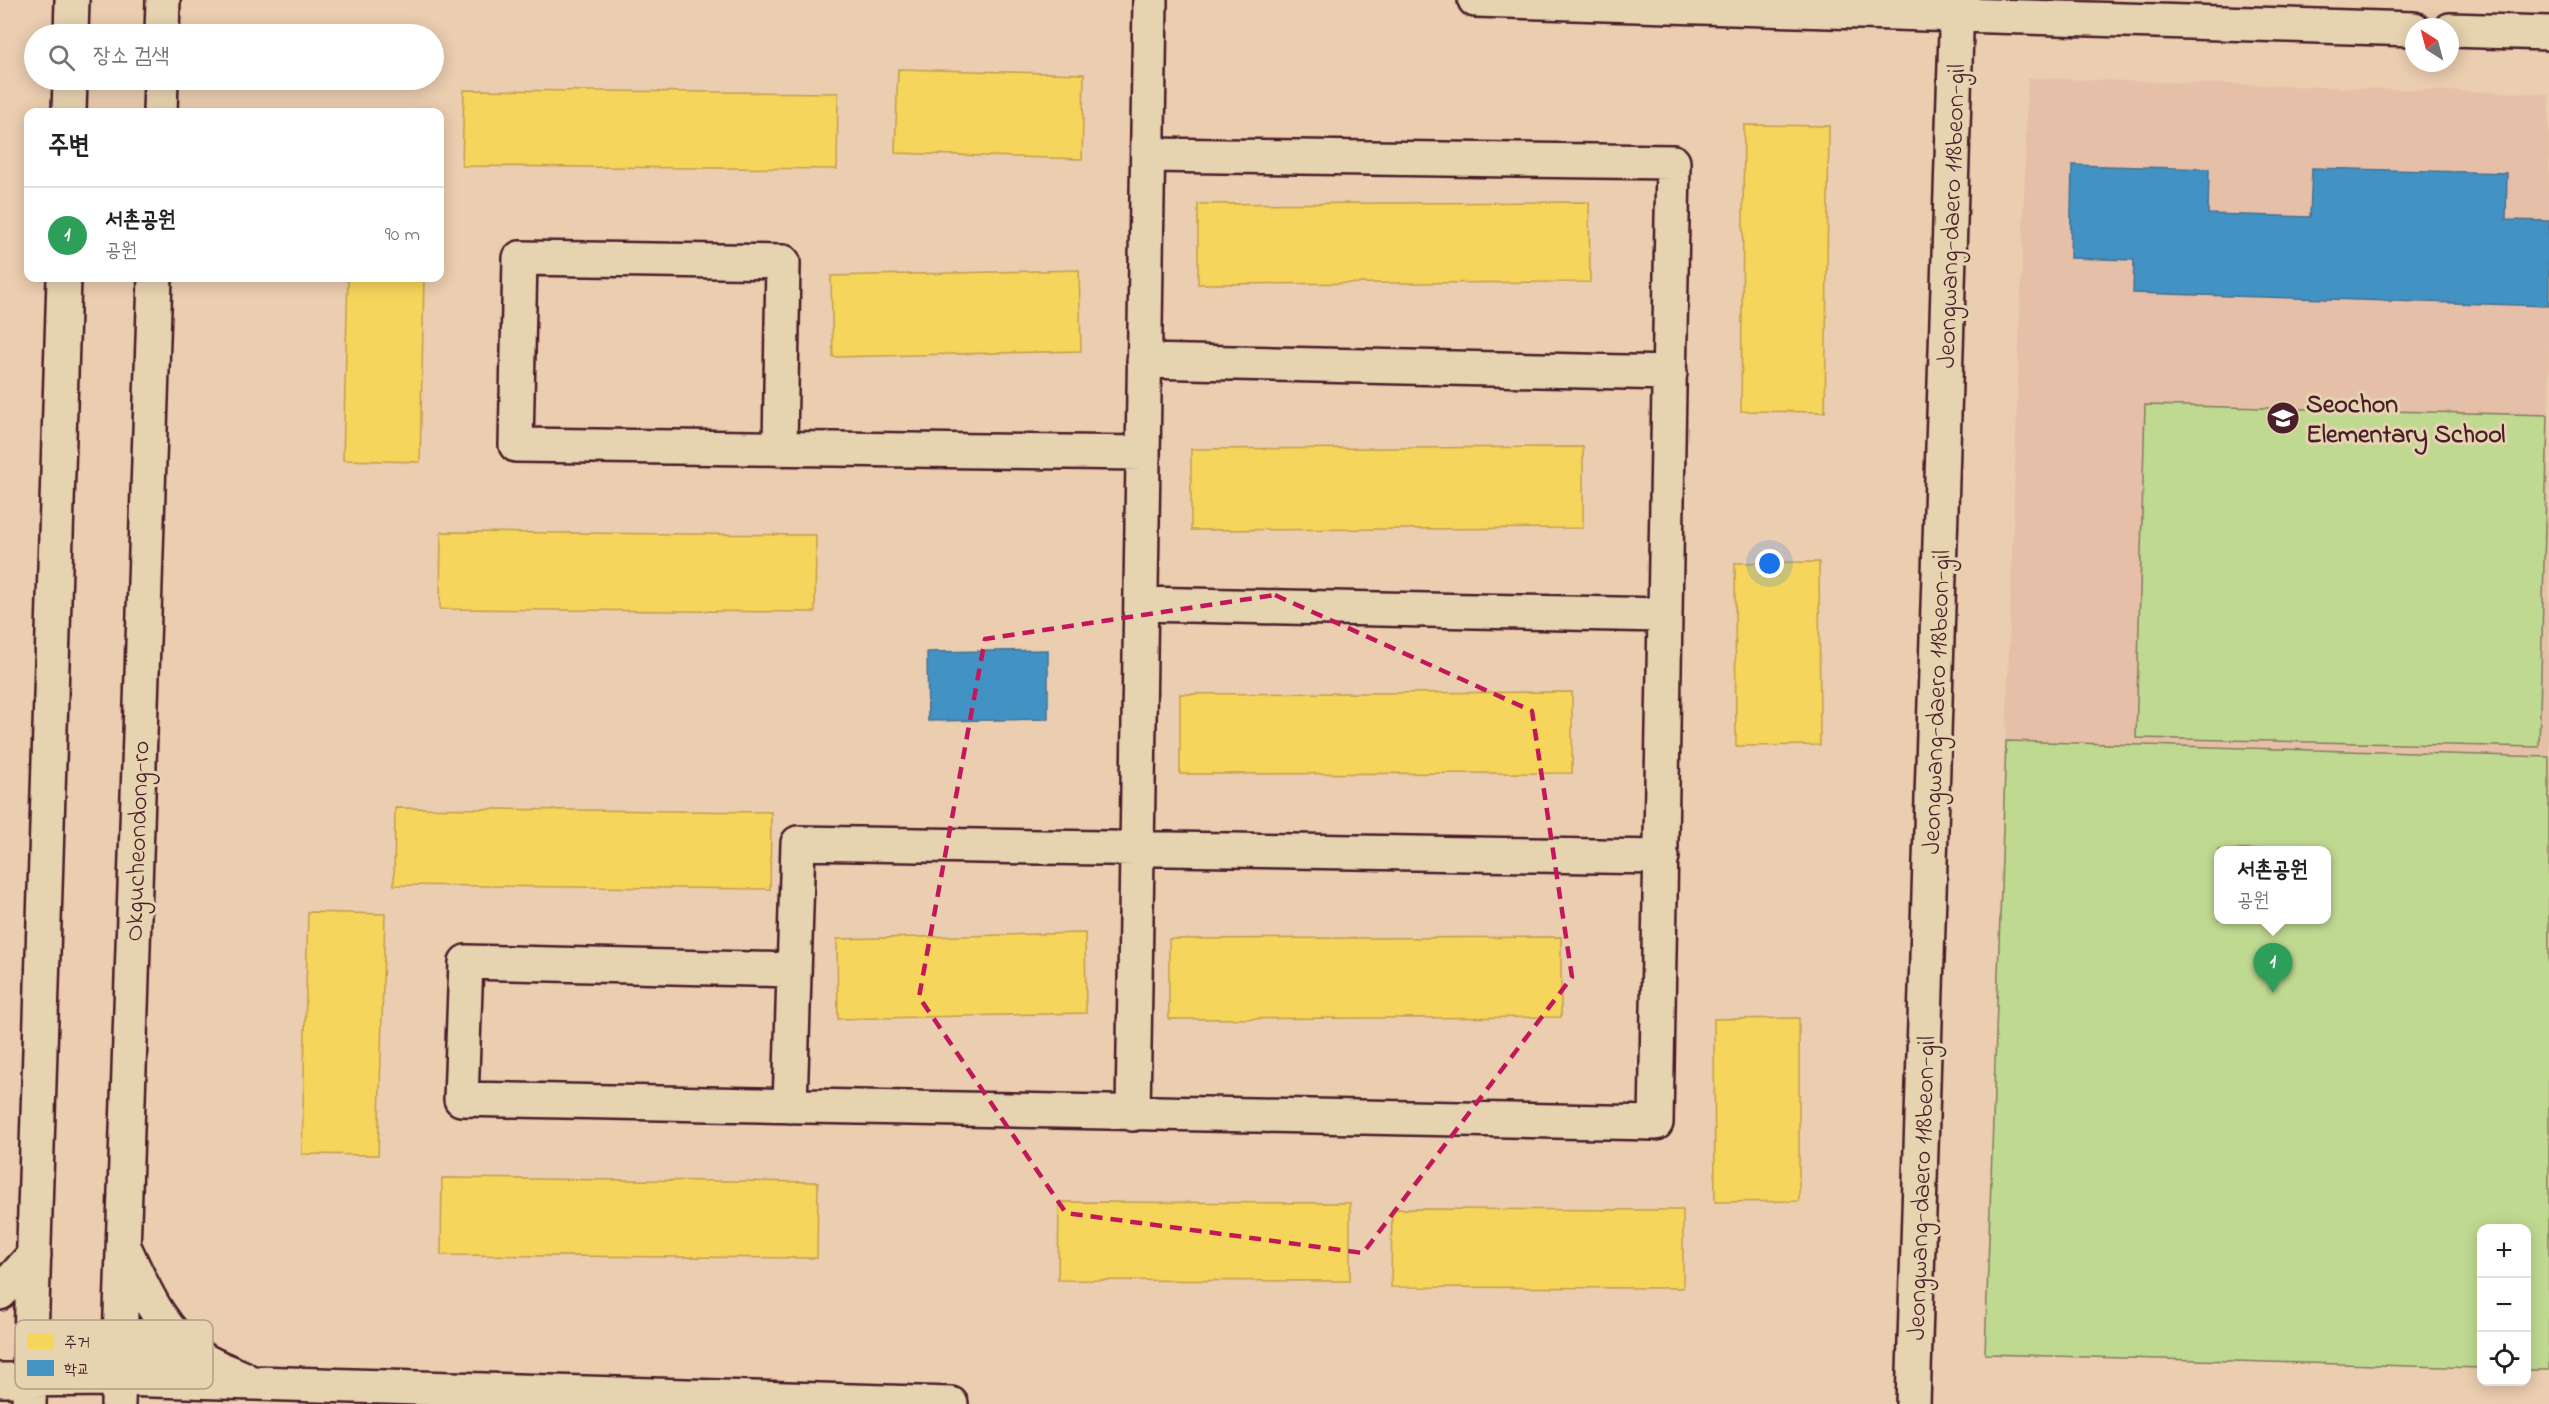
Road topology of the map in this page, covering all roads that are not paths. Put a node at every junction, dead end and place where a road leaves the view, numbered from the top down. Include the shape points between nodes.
1 (72, 0) edge
2 (164, 0) edge
3 (1150, 0) edge
4 (1475, 0) edge
5 (1957, 8) edge
6 (71, 24) edge
7 (163, 24) edge
8 (2405, 29) edge
9 (2459, 30) edge
10 (2549, 33) edge
11 (70, 90) edge
12 (161, 90) edge
13 (69, 108) edge
14 (160, 108) edge
15 (1148, 155) junction
16 (64, 282) edge
17 (154, 282) edge
18 (1144, 361) junction
19 (1670, 373) junction
20 (780, 449) junction
21 (1143, 453) junction
22 (1141, 604) junction
23 (1665, 615) junction
24 (1137, 849) junction
25 (1662, 857) junction
26 (794, 970) junction
27 (790, 1106) junction
28 (1133, 1114) junction
29 (123, 1246) junction
30 (34, 1255) junction
31 (0, 1293) edge
32 (27, 1320) edge
33 (121, 1320) edge
34 (162, 1320) edge
35 (213, 1364) edge
36 (252, 1383) junction
37 (213, 1386) edge
38 (45, 1389) edge
39 (163, 1389) edge
40 (119, 1392) edge
41 (951, 1404) edge
42 (1913, 1404) edge

1 - 6 street
2 - 7 street
3 - 15 street
4 - 5 street
5 - 8 street
5 - 42 street, Jeongwang-daero 118beon-gil
9 - 10 street
11 - 13 street
12 - 14 street
15 - 18 street
15 - 19 street via 1673,162
16 - 30 street
17 - 29 street, Okgucheondong-ro
18 - 19 street
18 - 21 street
19 - 23 street
20 - 20 street via 783,262 520,258 516,445
20 - 21 street
21 - 22 street
22 - 23 street
22 - 24 street
23 - 25 street
24 - 25 street
24 - 26 street via 798,843
24 - 28 street
25 - 28 street via 1656,1123
26 - 27 street
26 - 27 street via 466,962 461,1099
27 - 28 street
29 - 33 street, Okgucheondong-ro
29 - 34 street
30 - 31 street
30 - 32 street
35 - 36 street
36 - 37 street
36 - 41 street
38 - 40 street
39 - 40 street

